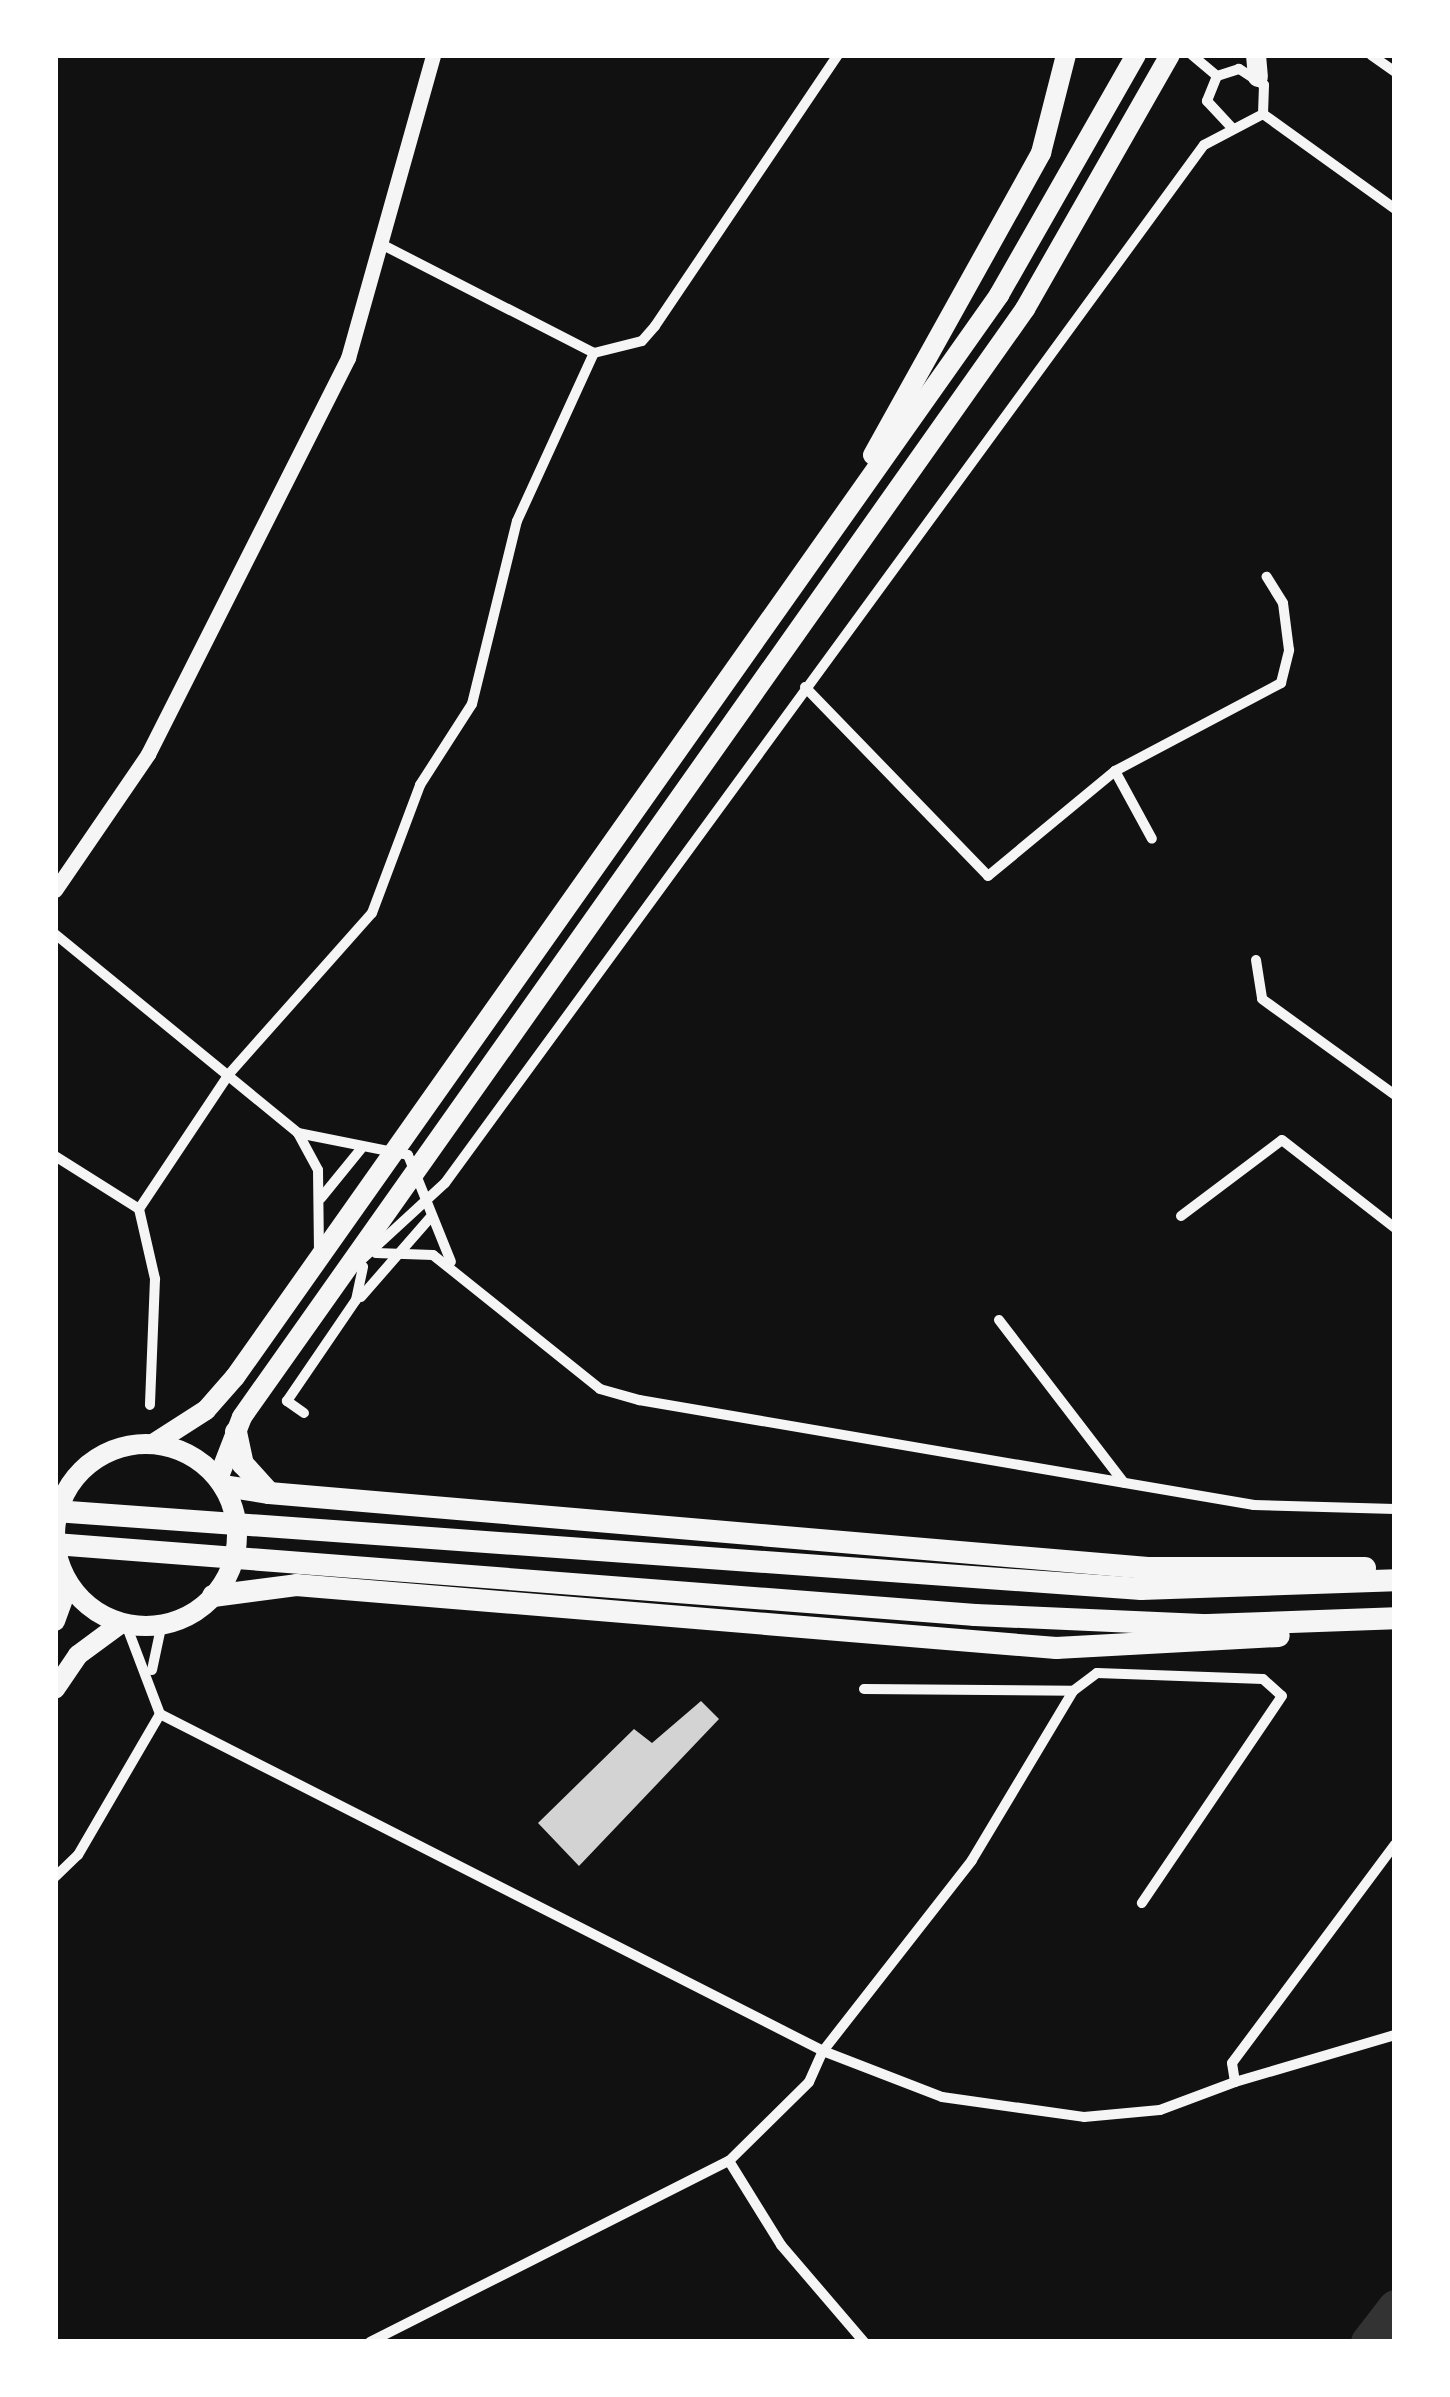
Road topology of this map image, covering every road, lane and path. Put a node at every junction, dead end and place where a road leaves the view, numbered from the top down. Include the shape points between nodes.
1 (434, 55) edge
2 (838, 55) edge
3 (1066, 55) edge
4 (1136, 55) edge
5 (1170, 55) edge
6 (1192, 55) edge
7 (1371, 55) edge
8 (1258, 63) edge
9 (1395, 72) edge
10 (1217, 76) junction
11 (1263, 114) junction
12 (1232, 128) junction
13 (1395, 208) edge
14 (381, 244) junction
15 (594, 353) junction
16 (838, 522) junction
17 (1266, 577) dead end
18 (804, 687) junction
19 (1115, 771) junction
20 (1152, 838) dead end
21 (55, 890) edge
22 (55, 934) edge
23 (1256, 960) dead end
24 (229, 1074) junction
25 (1395, 1095) edge
26 (298, 1133) junction
27 (392, 1148) junction
28 (360, 1149) junction
29 (55, 1156) edge
30 (419, 1169) junction
31 (432, 1196) junction
32 (321, 1198) junction
33 (139, 1209) junction
34 (432, 1212) junction
35 (1181, 1216) dead end
36 (1395, 1228) edge
37 (404, 1250) junction
38 (320, 1252) junction
39 (376, 1253) junction
40 (455, 1268) junction
41 (354, 1270) junction
42 (356, 1300) junction
43 (999, 1320) dead end
44 (150, 1405) dead end
45 (304, 1414) dead end
46 (236, 1432) junction
47 (153, 1444) junction
48 (60, 1479) edge
49 (1124, 1484) junction
50 (224, 1490) junction
51 (269, 1493) junction
52 (1395, 1509) edge
53 (55, 1511) edge
54 (61, 1570) edge
55 (1395, 1576) edge
56 (212, 1596) junction
57 (1395, 1618) edge
58 (55, 1621) edge
59 (1358, 1622) junction
60 (162, 1623) junction
61 (124, 1625) junction
62 (152, 1676) junction
63 (864, 1689) dead end
64 (55, 1690) edge
65 (1073, 1691) junction
66 (160, 1714) junction
67 (1395, 1844) edge
68 (55, 1876) edge
69 (1142, 1903) dead end
70 (1395, 2036) edge
71 (823, 2051) junction
72 (1235, 2082) junction
73 (729, 2161) junction
74 (370, 2342) edge
75 (864, 2342) edge

1 - 14 street
2 - 15 street via 655,326 642,341
3 - 16 highway via 1040,153
4 - 16 highway via 999,295
5 - 30 highway via 1025,309
6 - 10 street
7 - 9 street
8 - 10 street
8 - 11 street
10 - 12 street via 1207,101
11 - 12 street
11 - 13 street
12 - 18 street via 1204,145
14 - 15 street
14 - 21 street via 348,358 274,507 148,754
15 - 24 street via 517,521 472,704 420,785 372,913
16 - 27 highway
17 - 19 street via 1282,603 1290,650 1281,683
18 - 19 street via 988,876
18 - 31 street
19 - 20 street
22 - 24 street
23 - 25 street via 1262,998
24 - 26 street
24 - 33 street
26 - 28 street
26 - 32 street via 313,1154
27 - 28 street
27 - 30 street
27 - 38 highway
28 - 32 street
29 - 33 street
30 - 31 street
30 - 41 highway
31 - 34 street
31 - 39 street via 412,1205
32 - 38 street
33 - 44 street via 155,1278
34 - 37 street via 426,1232
34 - 40 street
35 - 36 street via 1282,1140
37 - 39 street
37 - 40 street
37 - 42 street
38 - 47 highway via 206,1410
39 - 41 street
40 - 49 street via 600,1389
41 - 42 street
41 - 46 highway
42 - 45 street via 287,1401
43 - 49 street
46 - 50 highway
46 - 51 highway via 243,1464
47 - 48 highway via 82,1465
47 - 50 highway
48 - 54 highway
49 - 52 street via 1254,1505
50 - 51 highway
50 - 56 highway via 240,1532 227,1575
51 - 55 highway via 1148,1568
53 - 55 highway via 1142,1589
54 - 58 highway
54 - 59 highway via 245,1557 974,1615
54 - 61 highway
56 - 59 highway via 296,1585 1056,1648 1259,1640
56 - 60 highway
57 - 59 highway
60 - 61 highway
60 - 62 street
61 - 62 street
61 - 64 highway via 78,1655
62 - 66 street
63 - 65 street
65 - 69 street via 1097,1673 1240,1673 1282,1696
65 - 71 street via 972,1860
66 - 68 street via 78,1855
66 - 71 street
67 - 72 street via 1232,2064
70 - 72 street
71 - 72 street via 942,2097 1084,2117 1160,2110
71 - 73 street via 809,2082
73 - 74 street
73 - 75 street via 781,2245

